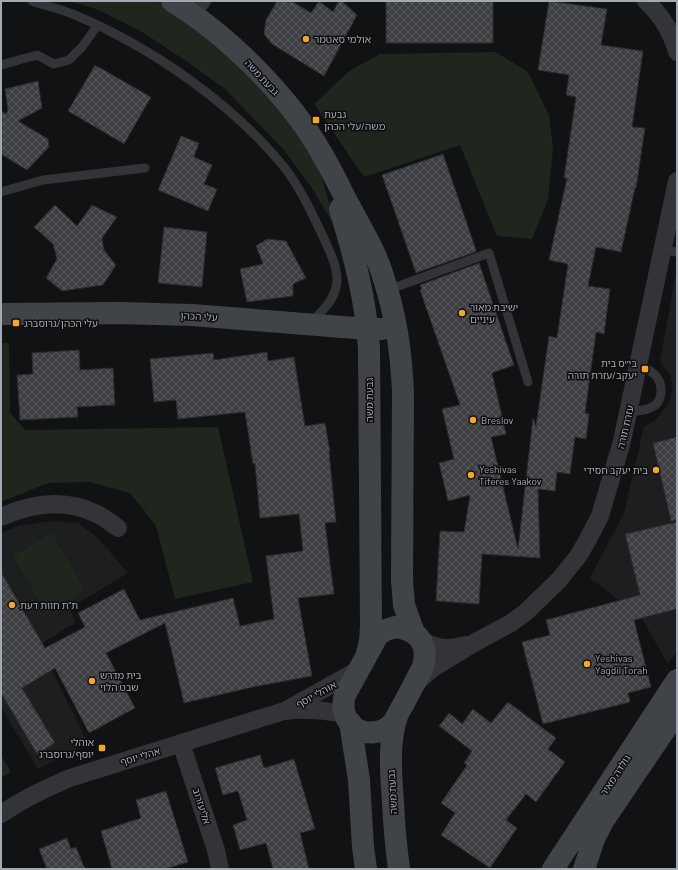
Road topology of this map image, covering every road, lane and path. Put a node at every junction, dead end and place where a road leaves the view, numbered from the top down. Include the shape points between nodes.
1 (32, 1) edge
2 (172, 1) edge
3 (646, 1) edge
4 (197, 7) edge
5 (97, 26) junction
6 (677, 52) edge
7 (1, 65) edge
8 (322, 153) junction
9 (145, 168) dead end
10 (677, 181) edge
11 (1, 192) edge
12 (670, 251) edge
13 (388, 290) junction
14 (1, 314) edge
15 (310, 324) junction
16 (397, 328) junction
17 (368, 329) junction
18 (638, 364) junction
19 (528, 382) dead end
20 (628, 412) junction
21 (1, 517) edge
22 (118, 528) dead end
23 (417, 636) junction
24 (474, 643) junction
25 (362, 662) junction
26 (677, 680) edge
27 (414, 685) junction
28 (284, 711) junction
29 (677, 712) edge
30 (397, 716) junction
31 (347, 718) junction
32 (181, 743) junction
33 (1, 814) edge
34 (220, 869) edge
35 (366, 869) edge
36 (399, 869) edge
37 (553, 869) edge
38 (584, 869) edge

1 - 5 lane via 74,14
2 - 4 street
3 - 6 street via 667,27
4 - 8 street, גבעת משה via 282,98
5 - 7 lane via 69,60 54,64 37,55
5 - 15 lane via 116,34 167,65 210,96 249,129 285,168 309,207 338,273 336,290 330,303
8 - 13 street, גבעת משה via 373,251
8 - 17 street, גבעת משה via 352,249
9 - 11 lane via 43,180
10 - 12 street, עזרת תורה
12 - 18 street, עזרת תורה
13 - 16 street, גבעת משה
13 - 19 lane via 489,253
14 - 15 street, עלי הכהן via 192,315
15 - 17 street, עלי הכהן
16 - 17 street, עלי הכהן
16 - 23 street, גבעת משה via 403,392 402,580 404,605
17 - 25 street, גבעת משה via 371,626 370,641
18 - 20 street, עזרת תורה
18 - 20 lane via 655,375 662,392 659,401 652,408
20 - 24 street, עזרת תורה via 600,516 579,555 559,580 526,612
21 - 22 street via 16,510 42,504 68,504 97,514
23 - 24 street, עזרת תורה via 430,646 440,648
23 - 25 street via 405,628 395,627 386,630 378,635
23 - 27 street, גבעת משה via 426,658
24 - 27 street, עזרת תורה via 433,668
25 - 28 street, אוהלי יוסף
25 - 31 street via 344,695 343,705
26 - 37 street, גולדה מאיר
27 - 30 street, גבעת משה
28 - 31 street, אוהלי יוסף via 307,709
28 - 32 street, אהלי יוסף
29 - 38 street, גולדה מאיר via 603,821 594,838
30 - 31 street via 380,732 370,733 352,726
30 - 36 street, גבעת משה via 392,730 391,764 395,844
31 - 35 street via 356,754
32 - 33 street, אהלי יוסף via 70,778 45,788
32 - 34 street, אליעזרוב

